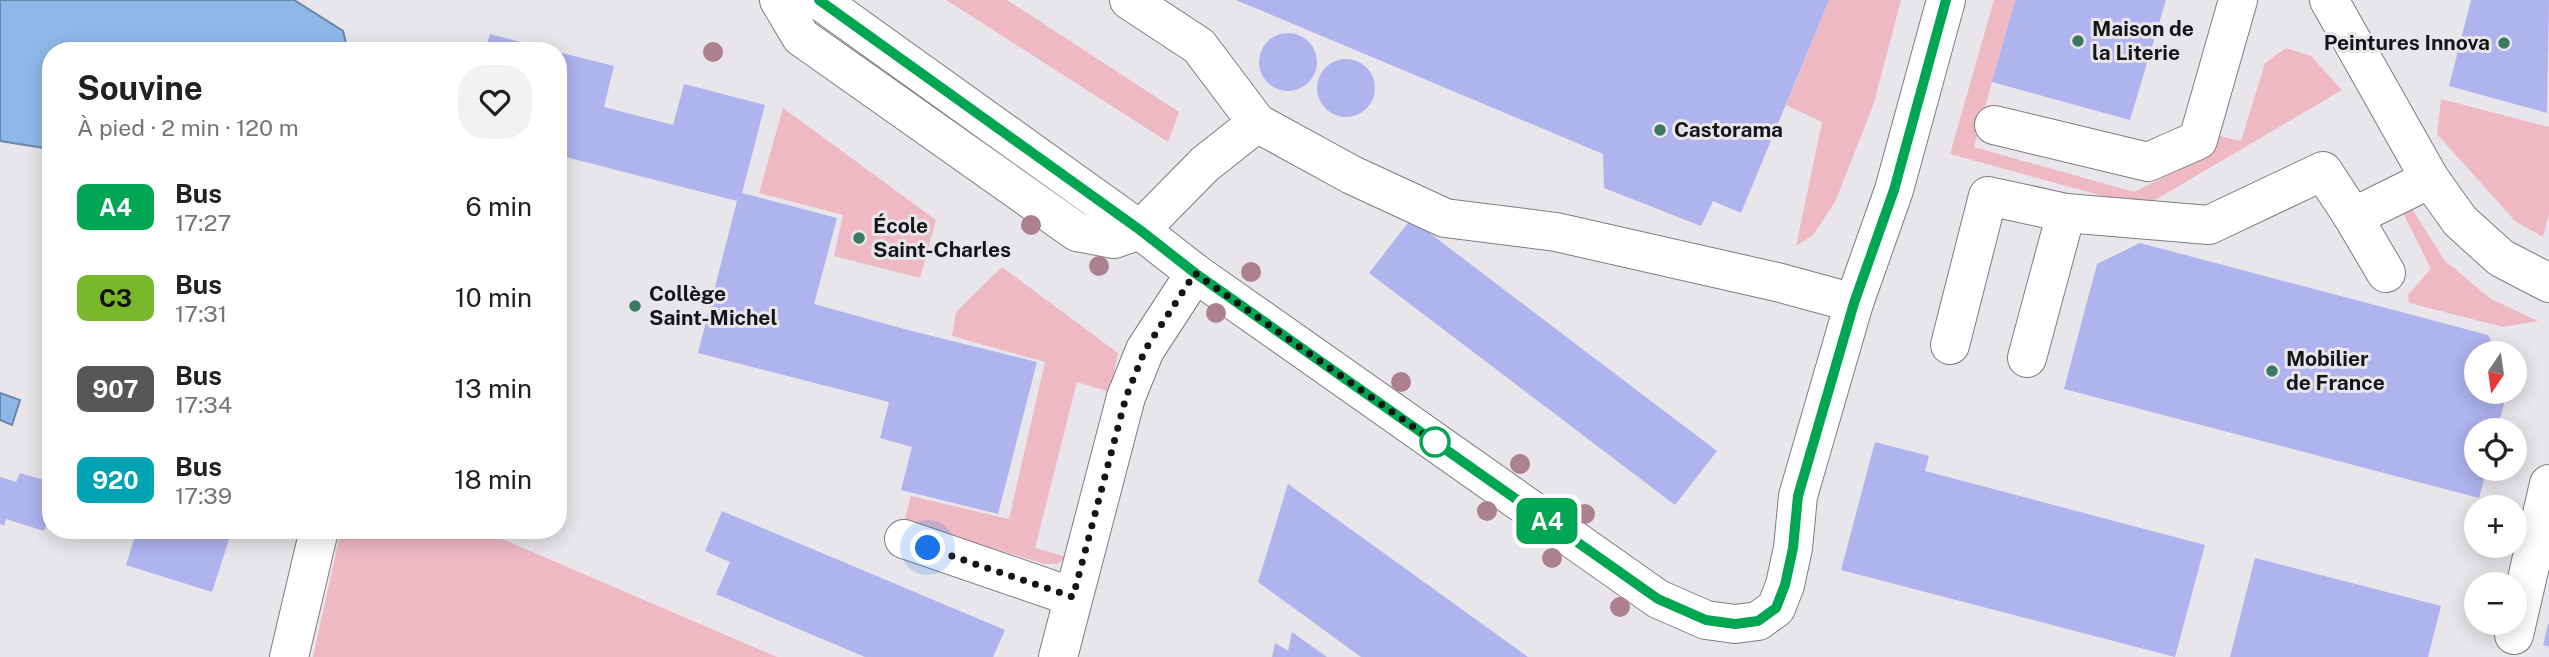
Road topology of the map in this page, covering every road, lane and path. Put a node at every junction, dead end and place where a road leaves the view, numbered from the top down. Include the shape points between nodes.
1 (779, 0) edge
2 (819, 0) edge
3 (1129, 0) edge
4 (1946, 0) edge
5 (2238, 0) edge
6 (2346, 10) edge
7 (1257, 123) junction
8 (1994, 125) dead end
9 (2430, 179) junction
10 (2066, 213) junction
11 (2353, 217) junction
12 (1140, 230) junction
13 (1195, 273) junction
14 (2386, 273) dead end
15 (2549, 283) edge
16 (1854, 303) junction
17 (1950, 345) dead end
18 (2027, 358) dead end
19 (2549, 484) edge
20 (317, 539) edge
21 (904, 539) dead end
22 (2527, 579) edge
23 (1073, 597) junction
24 (289, 657) edge
25 (1058, 657) edge

1 - 12 street via 802,37 1077,232 1114,239
2 - 12 street
3 - 7 street via 1199,46
4 - 16 street via 1894,190
5 - 8 street via 2198,140 2148,162
6 - 9 street
7 - 12 street via 1205,163
7 - 16 street via 1444,218 1556,232
9 - 11 street
9 - 15 street via 2460,221 2501,258
10 - 11 street via 2209,226 2323,172
10 - 17 street via 1988,195
10 - 18 street
11 - 14 street
12 - 13 street
13 - 16 street via 1658,599 1706,620 1735,624 1758,621 1776,608 1785,585 1798,496
13 - 23 street via 1145,350 1126,397
19 - 22 street
20 - 24 street
21 - 23 street
23 - 25 street

